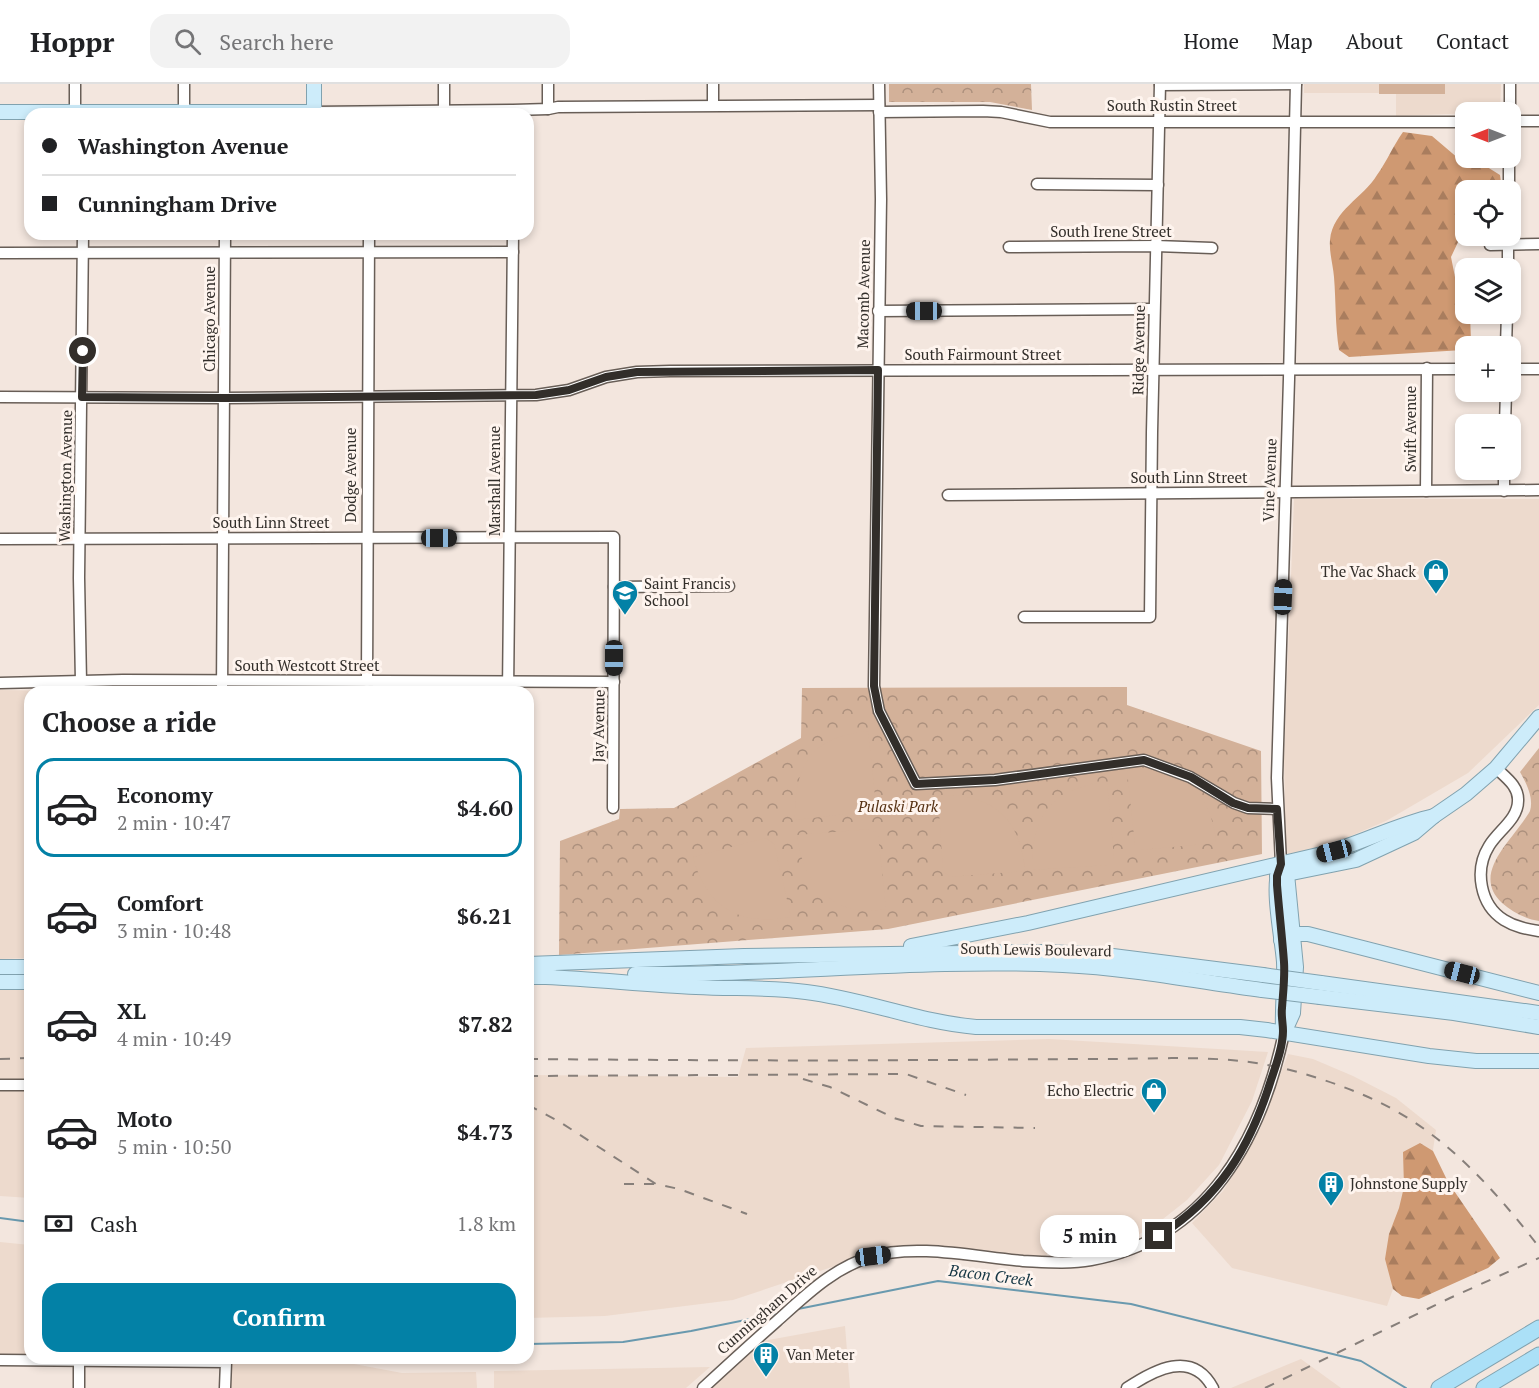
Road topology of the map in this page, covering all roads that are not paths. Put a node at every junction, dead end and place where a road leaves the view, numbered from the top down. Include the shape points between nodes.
1 (75, 84) edge
2 (184, 84) edge
3 (314, 84) edge
4 (444, 84) edge
5 (548, 84) edge
6 (713, 84) edge
7 (879, 84) edge
8 (1296, 84) edge
9 (1510, 84) edge
10 (1160, 85) edge
11 (1510, 102) edge
12 (712, 104) junction
13 (79, 108) edge
14 (184, 108) edge
15 (314, 108) edge
16 (444, 108) edge
17 (879, 108) junction
18 (548, 109) junction
19 (534, 110) edge
20 (0, 112) edge
21 (24, 112) edge
22 (1521, 121) edge
23 (1539, 121) edge
24 (1160, 122) junction
25 (1294, 122) junction
26 (1455, 122) edge
27 (1037, 184) dead end
28 (1158, 185) junction
29 (82, 240) edge
30 (225, 240) edge
31 (369, 240) edge
32 (513, 240) edge
33 (1521, 242) edge
34 (1539, 244) edge
35 (1156, 246) junction
36 (1009, 247) dead end
37 (1212, 248) dead end
38 (225, 252) junction
39 (369, 252) junction
40 (513, 252) junction
41 (0, 253) edge
42 (82, 253) junction
43 (1154, 309) junction
44 (878, 311) junction
45 (1427, 368) junction
46 (1154, 369) junction
47 (1290, 369) junction
48 (1455, 369) edge
49 (1521, 369) edge
50 (1539, 369) edge
51 (878, 370) junction
52 (510, 395) junction
53 (368, 396) junction
54 (0, 397) edge
55 (82, 397) junction
56 (225, 398) junction
57 (1504, 480) edge
58 (1539, 490) edge
59 (1426, 491) junction
60 (1504, 491) junction
61 (1286, 492) junction
62 (1151, 493) junction
63 (948, 495) dead end
64 (614, 537) joint
65 (224, 538) junction
66 (367, 538) junction
67 (510, 538) junction
68 (0, 539) edge
69 (80, 539) junction
70 (729, 586) dead end
71 (614, 587) junction
72 (1024, 617) dead end
73 (367, 681) junction
74 (81, 682) junction
75 (614, 682) junction
76 (0, 683) edge
77 (222, 686) edge
78 (508, 686) edge
79 (1539, 717) edge
80 (1496, 768) junction
81 (613, 808) dead end
82 (1277, 809) junction
83 (1281, 871) junction
84 (1539, 931) edge
85 (1287, 937) junction
86 (855, 954) junction
87 (534, 964) edge
88 (0, 967) edge
89 (24, 967) edge
90 (534, 977) edge
91 (546, 977) junction
92 (0, 982) edge
93 (24, 982) edge
94 (1321, 990) junction
95 (1539, 993) edge
96 (1539, 1012) edge
97 (1539, 1027) edge
98 (1284, 1033) junction
99 (1539, 1061) edge
100 (0, 1085) edge
101 (24, 1085) edge
102 (1535, 1330) edge
103 (1539, 1355) edge
104 (0, 1360) edge
105 (24, 1360) edge
106 (80, 1364) edge
107 (226, 1364) edge
108 (79, 1388) edge
109 (225, 1388) edge
110 (703, 1388) edge
111 (1127, 1388) edge
112 (1213, 1388) edge
113 (1439, 1388) edge
114 (1484, 1388) edge

1 - 13 street
2 - 14 street
3 - 15 main road
4 - 16 street
5 - 18 street
6 - 12 street
7 - 17 street, Macomb Avenue
8 - 10 street
8 - 25 street, Vine Avenue
9 - 11 street
10 - 24 street, Ridge Avenue
12 - 17 street, South Rustin Street
12 - 18 street, South Rustin Street
17 - 24 street, South Rustin Street via 1001,112 1050,122
17 - 44 street, Macomb Avenue
18 - 19 street, South Rustin Street
20 - 21 main road, South Rustin Street
22 - 23 street
24 - 25 street, South Rustin Street
24 - 28 street, Ridge Avenue
25 - 26 street, South Rustin Street
25 - 47 street, Vine Avenue
27 - 28 street
28 - 35 street, Ridge Avenue
29 - 42 street, Washington Avenue
30 - 38 street, Chicago Avenue
31 - 39 street, Dodge Avenue
32 - 40 street, Marshall Avenue
33 - 34 street
35 - 36 street, South Irene Street
35 - 37 street, South Irene Street
35 - 43 street, Ridge Avenue
38 - 39 street
38 - 42 street
38 - 56 street, Chicago Avenue
39 - 40 street
39 - 53 street, Dodge Avenue
40 - 52 street, Marshall Avenue
41 - 42 street
42 - 55 street, Washington Avenue
43 - 44 street
43 - 46 street, Ridge Avenue
44 - 51 street, Macomb Avenue
45 - 47 street, South Fairmount Street
45 - 48 street, South Fairmount Street
45 - 59 street, Swift Avenue
46 - 47 street, South Fairmount Street
46 - 51 street, South Fairmount Street
46 - 62 street, Ridge Avenue
47 - 61 street, Vine Avenue
49 - 50 street
51 - 52 street, South Fairmount Street via 637,372 554,393
51 - 82 street, Macomb Avenue via 874,686 879,711 916,784 995,780 1144,760 1191,777 1233,803
52 - 53 street, South Fairmount Street
52 - 67 street, Marshall Avenue
53 - 56 street, South Fairmount Street
53 - 66 street, Dodge Avenue
54 - 55 street, South Fairmount Street
55 - 56 street, South Fairmount Street
55 - 69 street, Washington Avenue
56 - 65 street, Chicago Avenue
57 - 60 street
58 - 60 street, South Linn Street
59 - 60 street, South Linn Street
59 - 61 street, South Linn Street
61 - 62 street, South Linn Street
61 - 82 street, Vine Avenue
62 - 63 street, South Linn Street
62 - 72 street, Ridge Avenue via 1150,617
64 - 67 street, South Linn Street
64 - 71 street, Jay Avenue
65 - 66 street, South Linn Street
65 - 69 street, South Linn Street
65 - 77 street, Chicago Avenue
66 - 67 street, South Linn Street
66 - 73 street, Dodge Avenue
67 - 78 street, Marshall Avenue
68 - 69 street, South Linn Street
69 - 74 street, Washington Avenue
70 - 71 street
71 - 75 street, Jay Avenue
73 - 77 street, South Westcott Street
73 - 78 street, South Westcott Street
74 - 76 street, South Westcott Street
74 - 77 street, South Westcott Street via 123,680
75 - 78 street, South Westcott Street
75 - 81 street, Jay Avenue
79 - 80 main road
80 - 83 main road via 1434,816 1408,822
80 - 84 street via 1514,786 1518,801 1512,818 1488,848 1480,879 1489,904 1503,919
82 - 83 street, Vine Avenue
83 - 85 main road, Cunningham Drive
83 - 86 main road via 969,936
85 - 95 main road via 1308,934
85 - 98 main road, Cunningham Drive
86 - 87 main road, South Lewis Boulevard
86 - 94 main road, South Lewis Boulevard, bridge via 1096,954 1263,975
88 - 89 main road
90 - 91 main road, South Lewis Boulevard
91 - 94 main road, South Lewis Boulevard, bridge via 971,964 1063,965 1118,968 1262,990
91 - 98 main road via 806,992 976,1027 1221,1027
92 - 93 main road
94 - 96 main road, South Lewis Boulevard
94 - 97 main road, South Lewis Boulevard
98 - 99 main road via 1430,1056
98 - 110 street, Cunningham Drive via 1265,1100 1228,1172 1204,1202 1159,1236 1114,1255 1090,1260 1043,1262 904,1252 873,1256 835,1273 807,1294
100 - 101 street
102 - 113 highway
103 - 114 highway
104 - 105 street
106 - 108 street
107 - 109 street
111 - 112 street via 1152,1372 1176,1366 1191,1367

